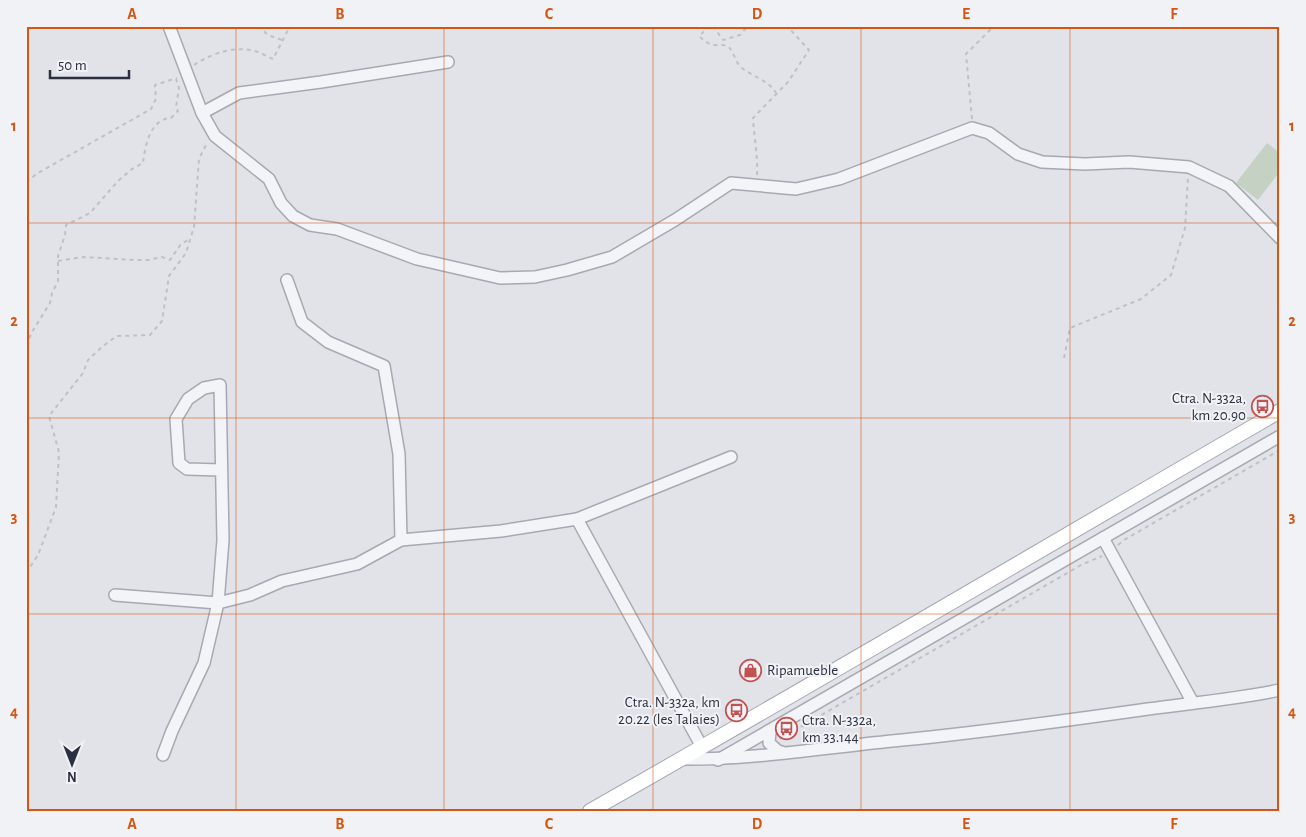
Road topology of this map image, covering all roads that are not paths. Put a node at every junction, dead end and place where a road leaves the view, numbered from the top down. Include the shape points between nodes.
1 (169, 26) edge
2 (448, 62) dead end
3 (202, 113) junction
4 (1280, 238) edge
5 (287, 280) dead end
6 (1280, 411) edge
7 (1280, 436) edge
8 (731, 457) dead end
9 (221, 470) junction
10 (577, 519) junction
11 (1103, 538) junction
12 (401, 540) junction
13 (116, 595) dead end
14 (218, 603) junction
15 (1280, 690) edge
16 (1193, 703) junction
17 (770, 731) junction
18 (702, 748) junction
19 (782, 752) junction
20 (163, 755) dead end
21 (681, 759) junction
22 (718, 760) junction
23 (590, 811) edge

1 - 3 street via 183,75
2 - 3 street via 239,93
3 - 4 street via 215,136 269,179 280,203 293,216 310,225 337,230 417,259 500,278 535,277 612,257 731,183 796,189 839,179 972,128 989,133 1018,154 1042,162 1130,162 1189,167 1228,186
5 - 12 street via 302,322 328,342 384,366 399,454
6 - 18 main road
7 - 11 street
8 - 10 street
9 - 9 street via 187,469 179,463 176,419 188,399 204,388 220,385
9 - 14 street via 223,540
10 - 12 street via 501,531
10 - 18 street
11 - 16 street
11 - 17 street
12 - 14 street via 357,564 282,581 250,595
13 - 14 street
14 - 20 street via 204,663
15 - 16 street
16 - 19 street via 1021,727
17 - 19 street via 771,744
17 - 22 street
18 - 21 main road
19 - 22 street
21 - 22 street
21 - 23 main road

